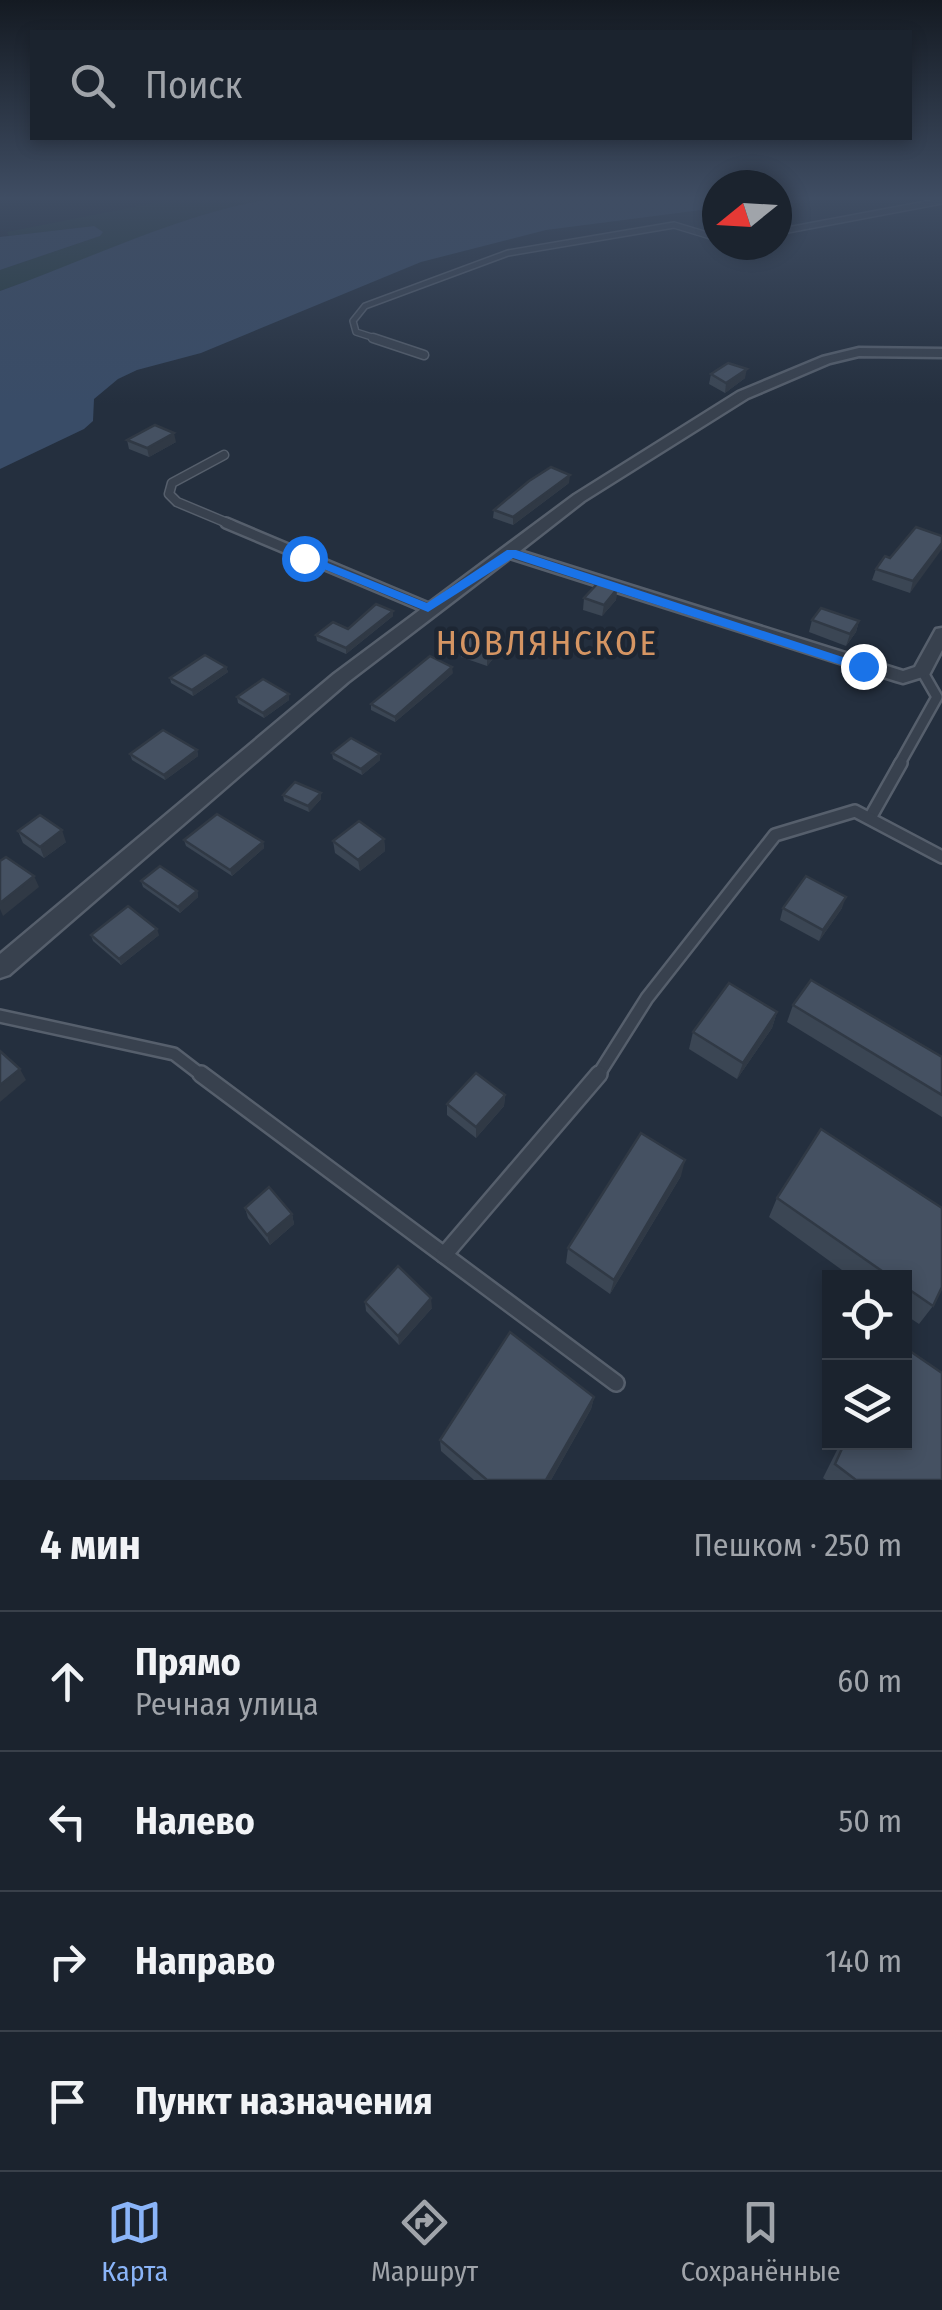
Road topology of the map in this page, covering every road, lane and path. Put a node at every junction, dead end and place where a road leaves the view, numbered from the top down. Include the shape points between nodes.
1 (472, 266) edge
2 (942, 353) edge
3 (424, 355) dead end
4 (224, 455) dead end
5 (511, 553) junction
6 (428, 608) junction
7 (942, 633) edge
8 (922, 672) junction
9 (870, 818) junction
10 (942, 856) edge
11 (0, 968) edge
12 (0, 1016) edge
13 (444, 1254) junction
14 (616, 1383) dead end

1 - 3 lane via 364,306 353,321 356,332
2 - 5 street via 859,352 744,394 578,498
4 - 6 lane via 172,482 169,494
5 - 6 street
5 - 8 street via 863,666 904,677
6 - 11 street
7 - 8 street
8 - 9 lane via 937,697
9 - 10 lane
9 - 13 lane via 855,811 775,835 646,998 598,1076
12 - 13 lane via 174,1054
13 - 14 lane

